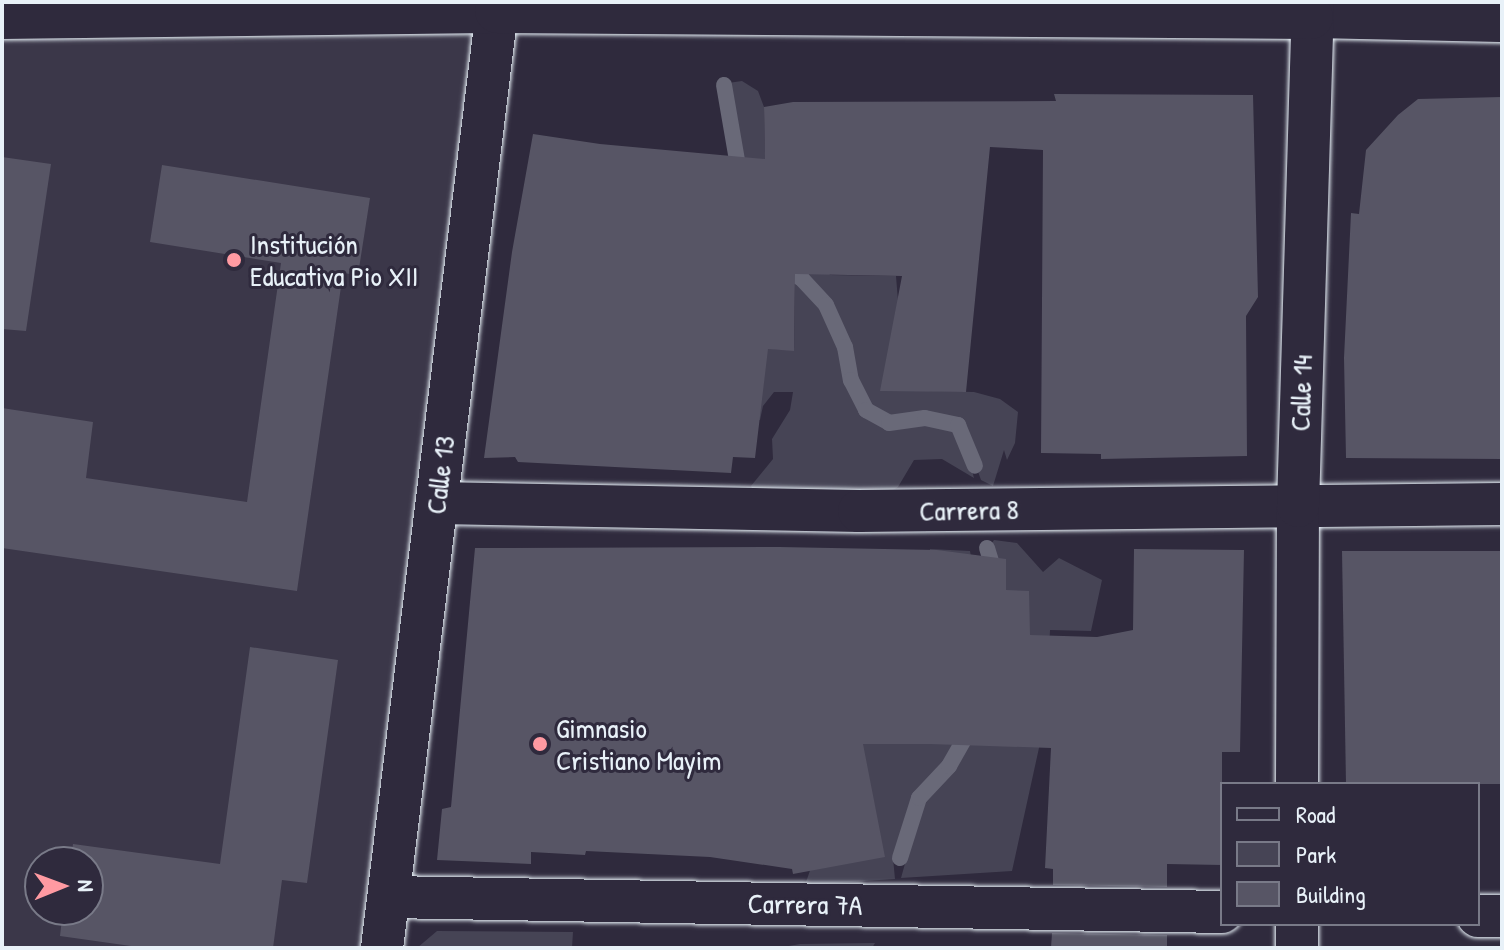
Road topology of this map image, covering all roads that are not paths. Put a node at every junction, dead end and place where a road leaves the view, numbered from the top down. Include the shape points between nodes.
1 (497, 6) edge
2 (1312, 9) edge
3 (2, 17) edge
4 (1502, 21) edge
5 (437, 503) junction
6 (1502, 504) edge
7 (1298, 506) junction
8 (1297, 782) edge
9 (389, 897) junction
10 (1220, 912) edge
11 (1480, 916) edge
12 (1502, 916) edge
13 (1297, 926) edge
14 (382, 948) edge
15 (1297, 948) edge

1 - 2 street
1 - 3 street
1 - 5 street, Calle 13
2 - 4 street
2 - 7 street, Calle 14
5 - 7 street, Carrera 8 via 859,511
5 - 9 street, Calle 13
6 - 7 street, Carrera 8
7 - 8 street, Calle 14
9 - 10 street, Carrera 7A
9 - 14 street, Calle 13
11 - 12 street
13 - 15 street

